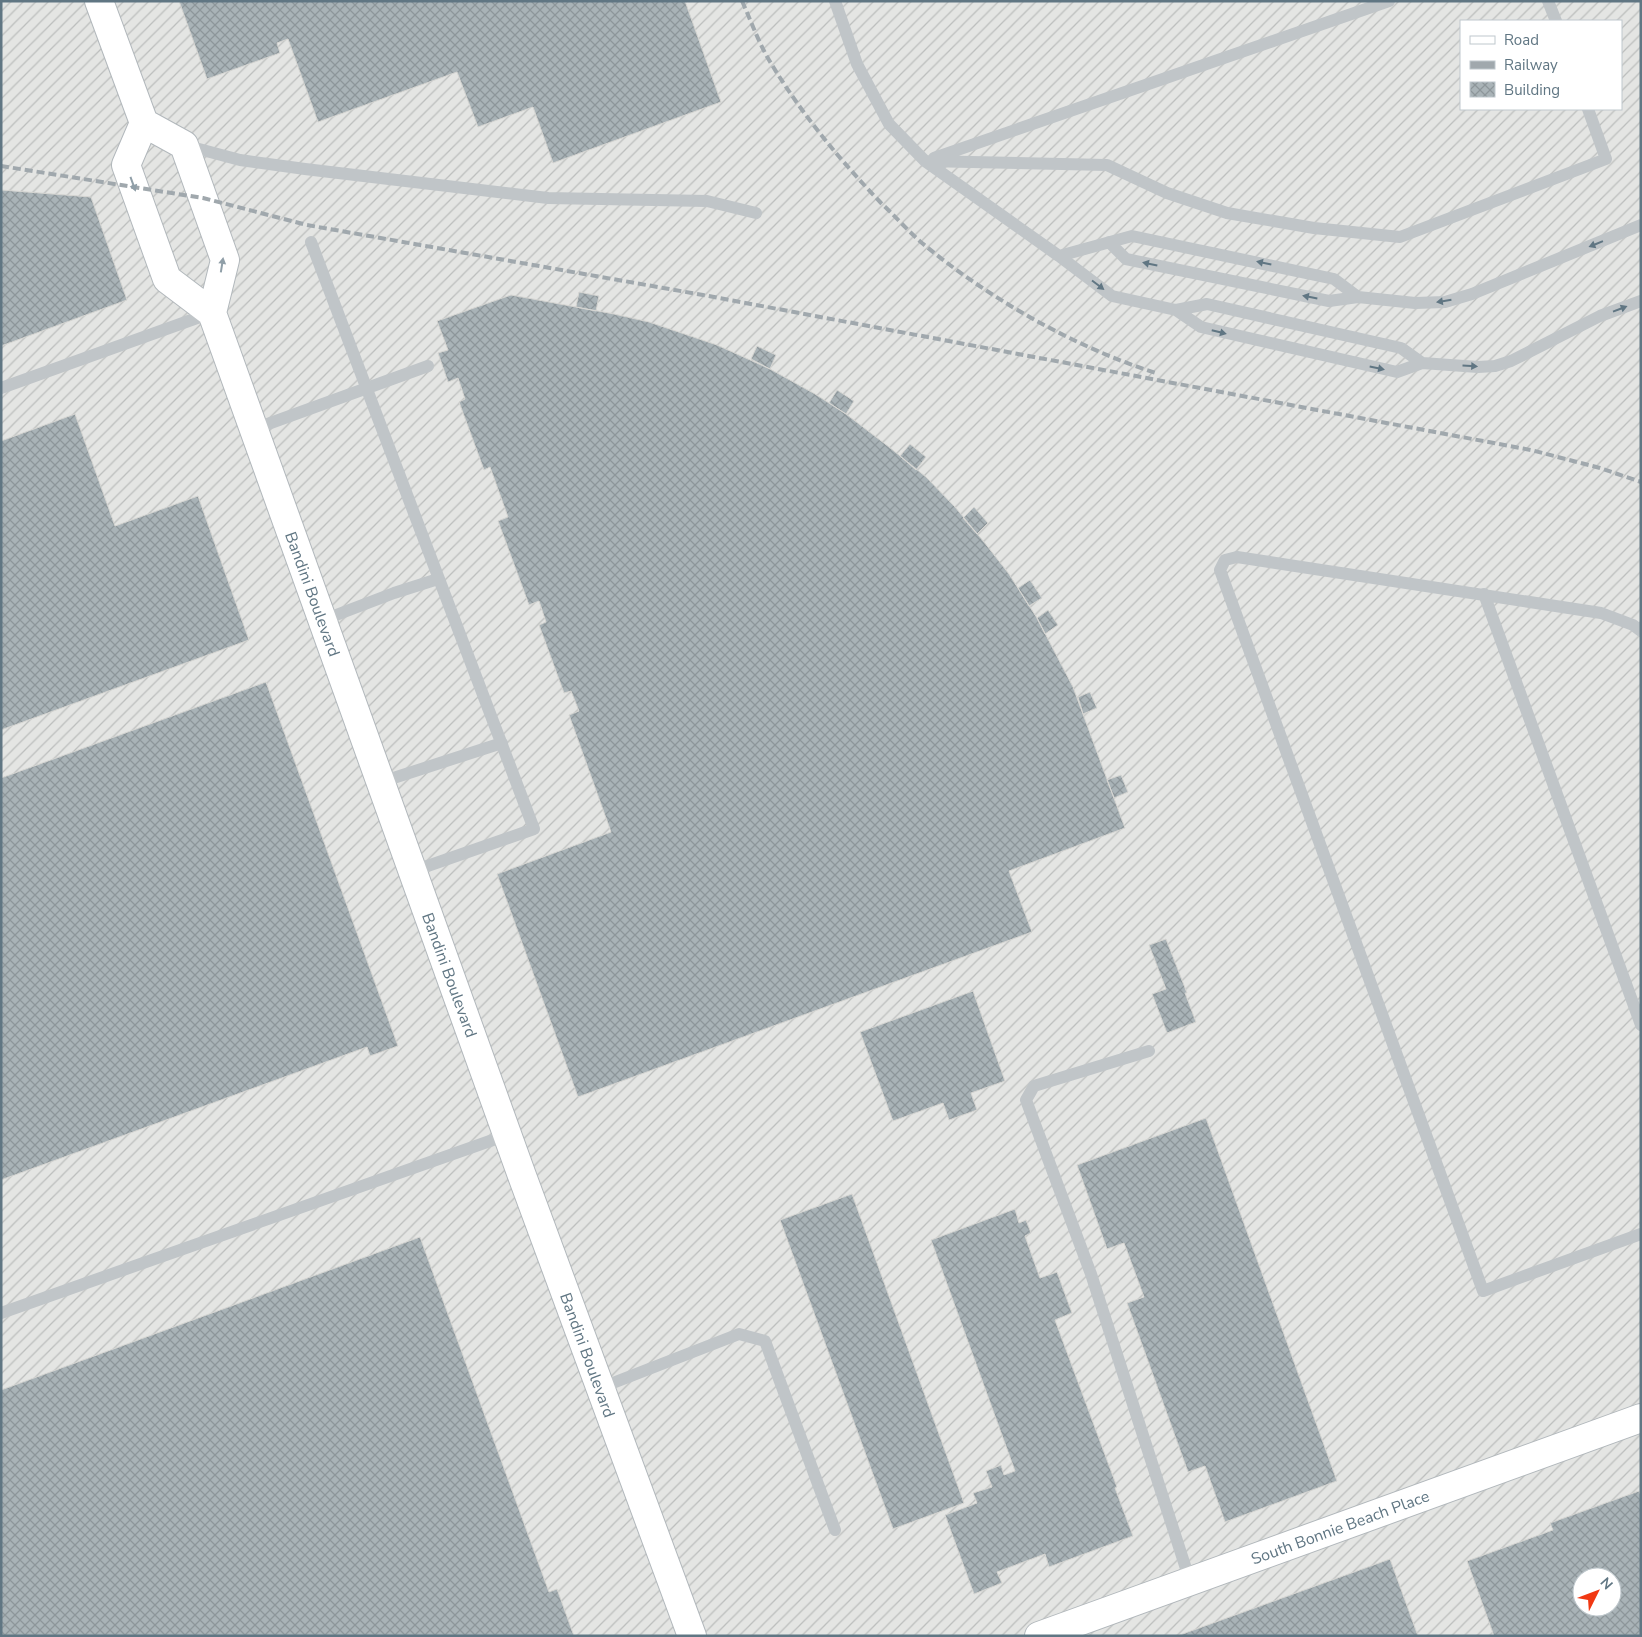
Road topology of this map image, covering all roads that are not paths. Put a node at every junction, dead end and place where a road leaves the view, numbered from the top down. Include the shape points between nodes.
1 (99, 1) edge
2 (835, 1) edge
3 (1389, 1) edge
4 (1548, 1) edge
5 (1556, 20) edge
6 (1588, 110) edge
7 (144, 123) junction
8 (184, 145) junction
9 (925, 161) junction
10 (756, 213) dead end
11 (1641, 225) edge
12 (311, 242) dead end
13 (1109, 242) junction
14 (1058, 256) junction
15 (1358, 297) junction
16 (1641, 301) edge
17 (1176, 310) junction
18 (212, 313) junction
19 (1422, 363) junction
20 (428, 366) dead end
21 (1, 388) edge
22 (366, 388) junction
23 (254, 430) junction
24 (438, 579) junction
25 (1484, 594) junction
26 (323, 620) junction
27 (1641, 630) edge
28 (502, 743) junction
29 (381, 782) junction
30 (413, 871) junction
31 (1641, 1025) edge
32 (1149, 1051) dead end
33 (507, 1135) junction
34 (1641, 1234) edge
35 (1, 1313) edge
36 (600, 1388) junction
37 (1641, 1418) edge
38 (835, 1530) dead end
39 (1190, 1581) junction
40 (692, 1636) edge
41 (1038, 1636) edge

1 - 7 main road
2 - 9 lane via 857,64 889,124
3 - 9 lane
4 - 5 lane
6 - 9 lane via 1606,159 1400,237 1314,228 1227,212 1167,193 1107,165
7 - 8 main road
7 -> 18 main road via 126,165 134,188 167,279
8 - 10 lane via 240,160 548,198 707,201
18 -> 8 main road via 225,260
9 - 14 lane
11 -> 15 lane via 1445,302 1415,303
12 - 22 lane
13 - 14 lane
15 -> 13 lane via 1334,279 1296,270 1132,236
15 -> 13 lane via 1329,301 1132,261
14 -> 17 lane via 1112,296
19 -> 16 lane via 1494,366 1600,316
17 - 19 lane via 1208,304 1401,348
17 -> 19 lane via 1201,327 1387,370 1397,372
18 - 21 lane
18 - 23 main road, Bandini Boulevard
20 - 22 lane
22 - 23 lane
22 - 24 lane
23 - 26 main road, Bandini Boulevard
24 - 26 lane
24 - 28 lane
25 - 27 lane via 1602,614
25 - 31 lane
25 - 34 lane via 1237,557 1225,560 1220,570 1483,1291
26 - 29 main road, Bandini Boulevard
28 - 29 lane
28 - 30 lane via 534,828
29 - 30 main road, Bandini Boulevard
30 - 33 main road, Bandini Boulevard
32 - 39 lane via 1034,1086 1026,1100 1091,1274
33 - 35 lane
33 - 36 main road, Bandini Boulevard
36 - 38 lane via 738,1334 765,1341
36 - 40 main road, Bandini Boulevard
37 - 39 main road, South Bonnie Beach Place
39 - 41 main road, South Bonnie Beach Place

